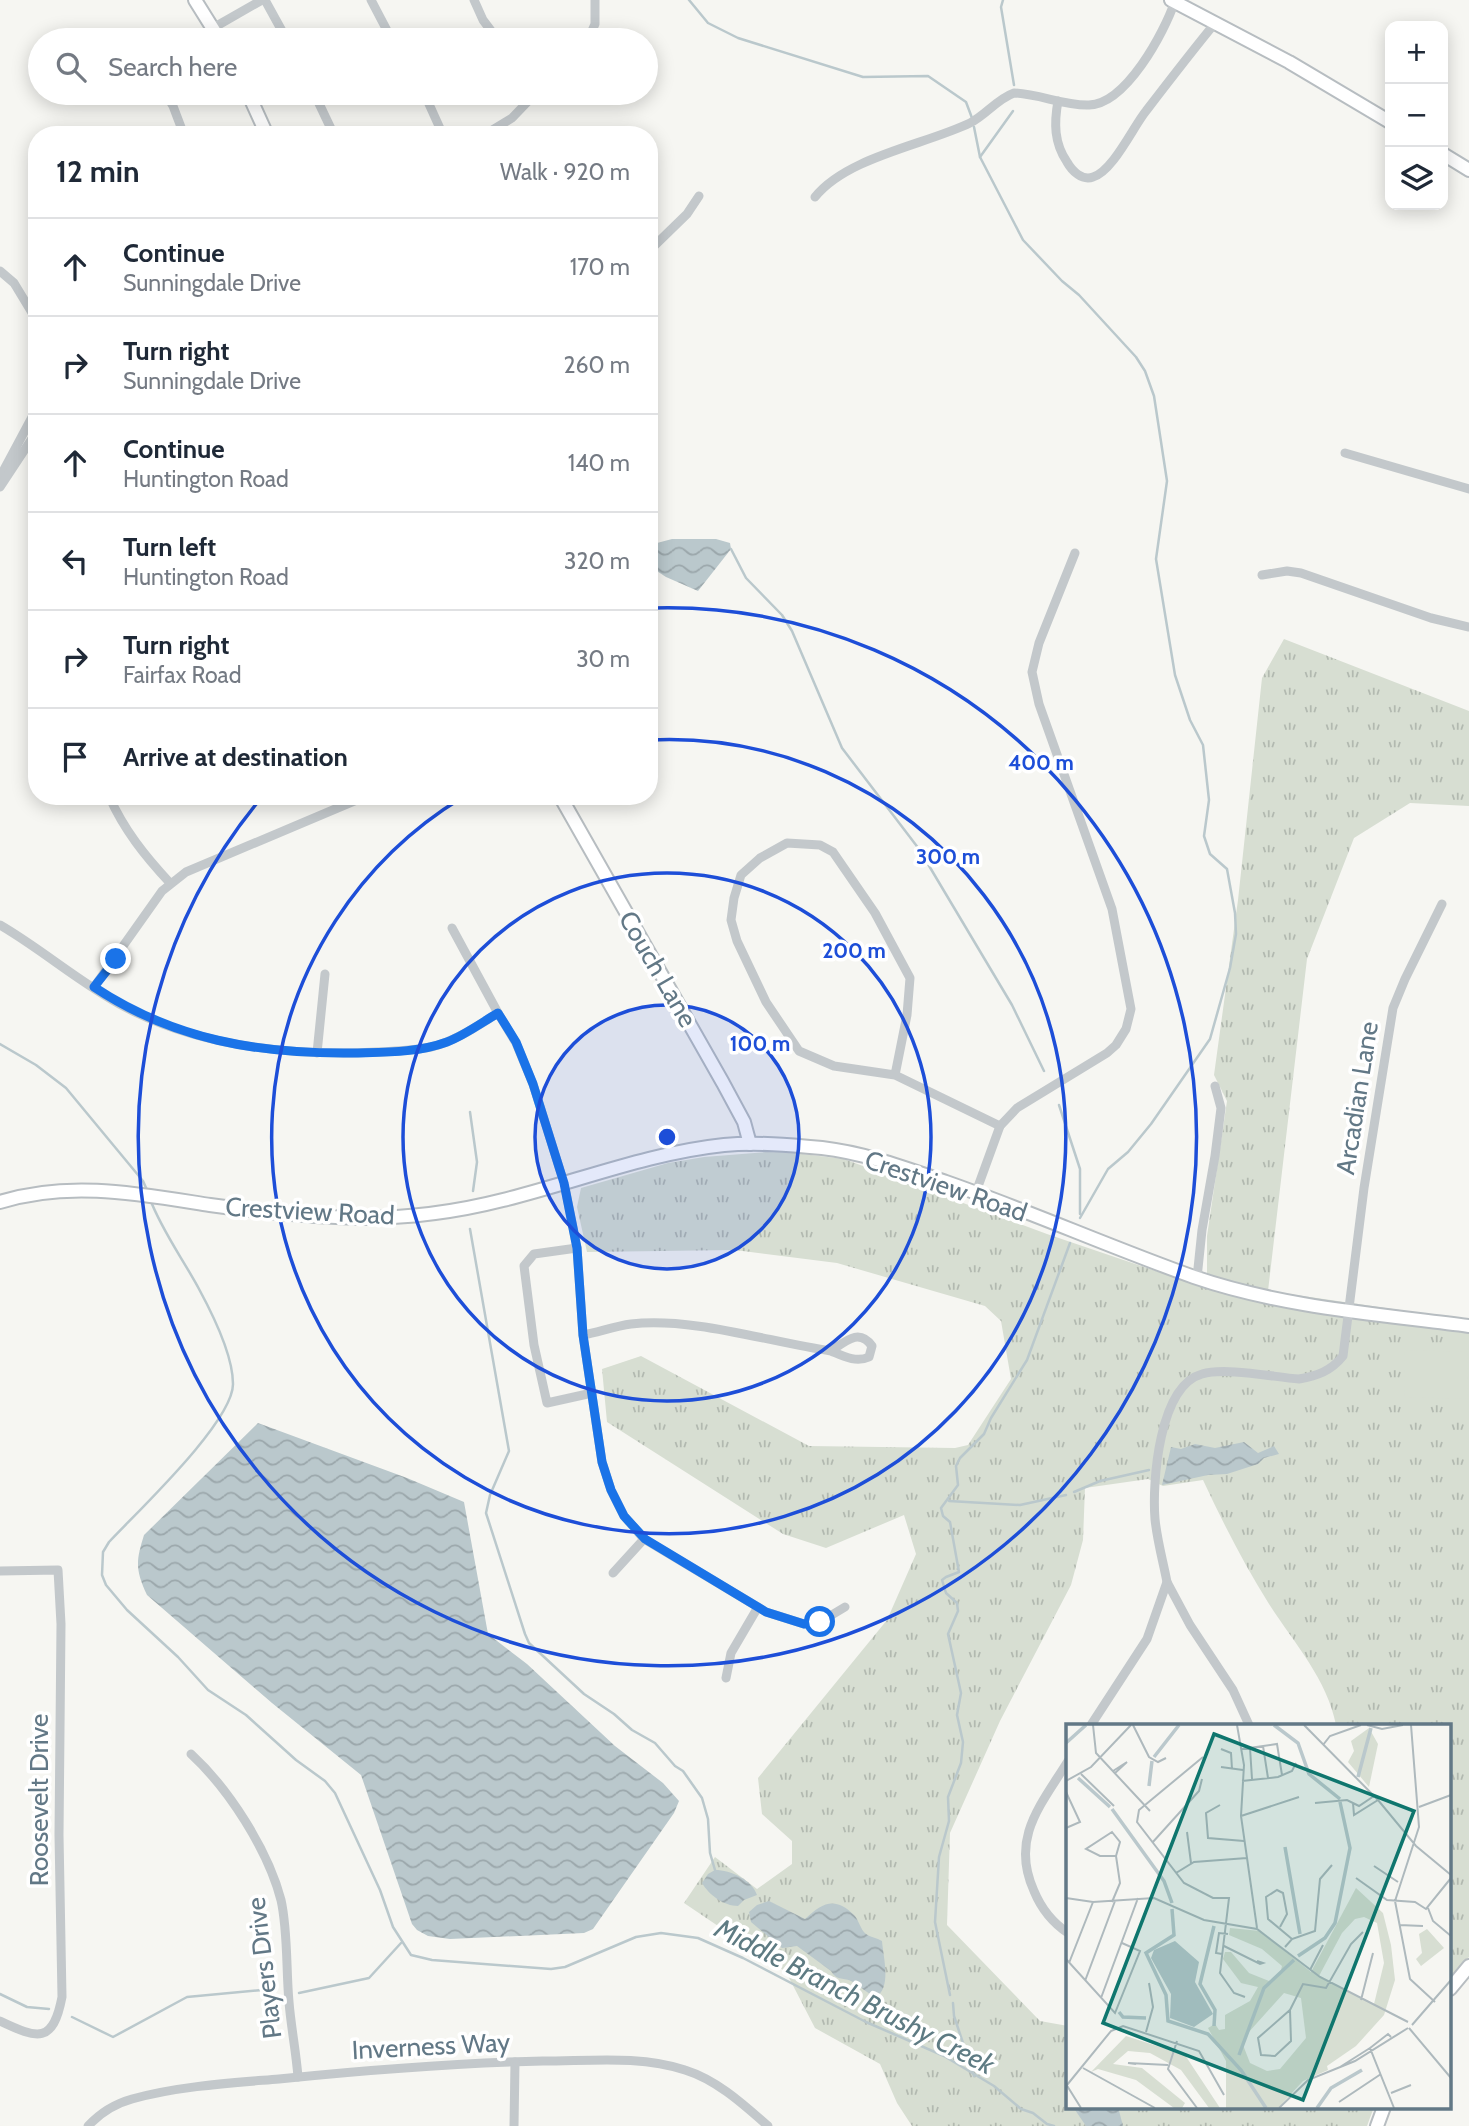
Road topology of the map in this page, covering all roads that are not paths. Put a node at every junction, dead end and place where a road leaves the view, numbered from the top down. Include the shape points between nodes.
1 (195, 0) edge
2 (264, 0) edge
3 (371, 0) edge
4 (474, 0) edge
5 (595, 0) edge
6 (1173, 1) edge
7 (1216, 22) junction
8 (213, 28) joint
9 (279, 28) edge
10 (386, 28) edge
11 (489, 28) edge
12 (593, 28) edge
13 (1058, 101) junction
14 (172, 105) edge
15 (253, 105) edge
16 (320, 105) edge
17 (429, 105) edge
18 (524, 105) edge
19 (1385, 119) edge
20 (181, 126) edge
21 (263, 126) edge
22 (330, 126) edge
23 (439, 126) edge
24 (499, 126) edge
25 (1448, 157) edge
26 (1469, 170) edge
27 (699, 196) dead end
28 (815, 197) dead end
29 (658, 242) edge
30 (0, 271) edge
31 (28, 305) edge
32 (28, 425) edge
33 (28, 445) edge
34 (1345, 453) dead end
35 (0, 477) edge
36 (0, 487) edge
37 (1469, 489) edge
38 (1075, 553) dead end
39 (1262, 575) dead end
40 (1469, 627) edge
41 (113, 805) edge
42 (345, 805) edge
43 (565, 805) edge
44 (170, 883) junction
45 (1442, 904) dead end
46 (0, 925) edge
47 (452, 928) dead end
48 (325, 974) dead end
49 (94, 987) junction
50 (498, 1013) junction
51 (317, 1053) junction
52 (895, 1075) junction
53 (1215, 1086) dead end
54 (1000, 1126) junction
55 (750, 1144) junction
56 (564, 1183) junction
57 (976, 1192) junction
58 (0, 1202) edge
59 (577, 1248) junction
60 (1197, 1278) junction
61 (1350, 1310) junction
62 (1469, 1326) edge
63 (583, 1335) junction
64 (831, 1350) dead end
65 (592, 1393) junction
66 (645, 1539) junction
67 (0, 1571) edge
68 (613, 1573) dead end
69 (1167, 1582) junction
70 (758, 1607) junction
71 (845, 1607) dead end
72 (726, 1678) dead end
73 (1092, 1724) edge
74 (1250, 1724) edge
75 (191, 1754) dead end
76 (1066, 1764) edge
77 (1066, 1931) edge
78 (1469, 1966) edge
79 (1452, 1987) edge
80 (0, 2021) edge
81 (515, 2062) junction
82 (298, 2077) junction
83 (1384, 2108) edge
84 (88, 2126) edge
85 (514, 2126) edge
86 (768, 2126) edge
87 (1377, 2126) edge

1 - 8 street
2 - 8 street
2 - 9 street
3 - 10 street
4 - 11 street
5 - 12 street
6 - 7 street
6 - 13 street via 1153,48 1106,101 1089,105
7 - 13 street via 1094,177 1078,175 1062,153 1055,128
7 - 19 street
13 - 28 street via 1022,93 1004,97 969,124 840,174
14 - 20 street
15 - 21 street
16 - 22 street
17 - 23 street
18 - 24 street
25 - 26 street
27 - 29 street
30 - 31 street via 15,283
32 - 35 street
33 - 36 street
34 - 37 street
38 - 54 street via 1032,672 1039,705 1112,909 1131,1009 1116,1045 1017,1108
39 - 40 street via 1287,570 1301,573
41 - 44 street via 143,853
42 - 44 street via 186,872
43 - 55 street, Couch Lane via 723,1083
44 - 49 street
45 - 61 street, Arcadian Lane via 1393,1008
46 - 49 street
47 - 50 street
48 - 51 street
49 - 51 street via 147,1018 201,1037
50 - 51 street via 432,1046 392,1052
50 - 56 street via 533,1084
52 - 52 street via 834,1066 799,1051 766,1002 737,941 731,920 741,875 787,843 820,845 833,852 875,913 910,978
52 - 54 street
53 - 60 street via 1221,1108
54 - 57 street
55 - 56 street, Crestview Road via 686,1151
55 - 57 street, Crestview Road via 824,1149 885,1161
56 - 58 street, Crestview Road via 453,1211 393,1217 312,1216 86,1190 48,1191
56 - 59 street
57 - 60 street, Crestview Road
59 - 63 street
59 - 65 street via 534,1254 524,1266 547,1403
60 - 61 street, Crestview Road via 1273,1298
61 - 62 street, Crestview Road
61 - 69 street, Arcadian Lane via 1343,1356 1324,1373 1299,1379 1206,1373 1191,1379 1178,1394 1162,1436 1154,1490
63 - 64 street via 632,1324 671,1325
63 - 65 street
65 - 66 street via 611,1490 624,1516
66 - 68 street
66 - 70 street
67 - 80 street, Roosevelt Drive via 58,1570 62,1997 56,2021 40,2034 25,2033
69 - 73 street via 1147,1639
69 - 74 street via 1234,1690
70 - 71 street via 804,1624 820,1622
70 - 72 street via 731,1653
75 - 82 street, Players Drive via 227,1794 273,1876 281,1902
76 - 77 street via 1031,1822 1024,1849 1027,1874 1038,1900
78 - 79 street
81 - 82 street, Inverness Way via 374,2068
81 - 85 street
81 - 86 street, Inverness Way via 610,2060 685,2070 721,2088
82 - 84 street, Inverness Way via 134,2098 114,2105
83 - 87 street

